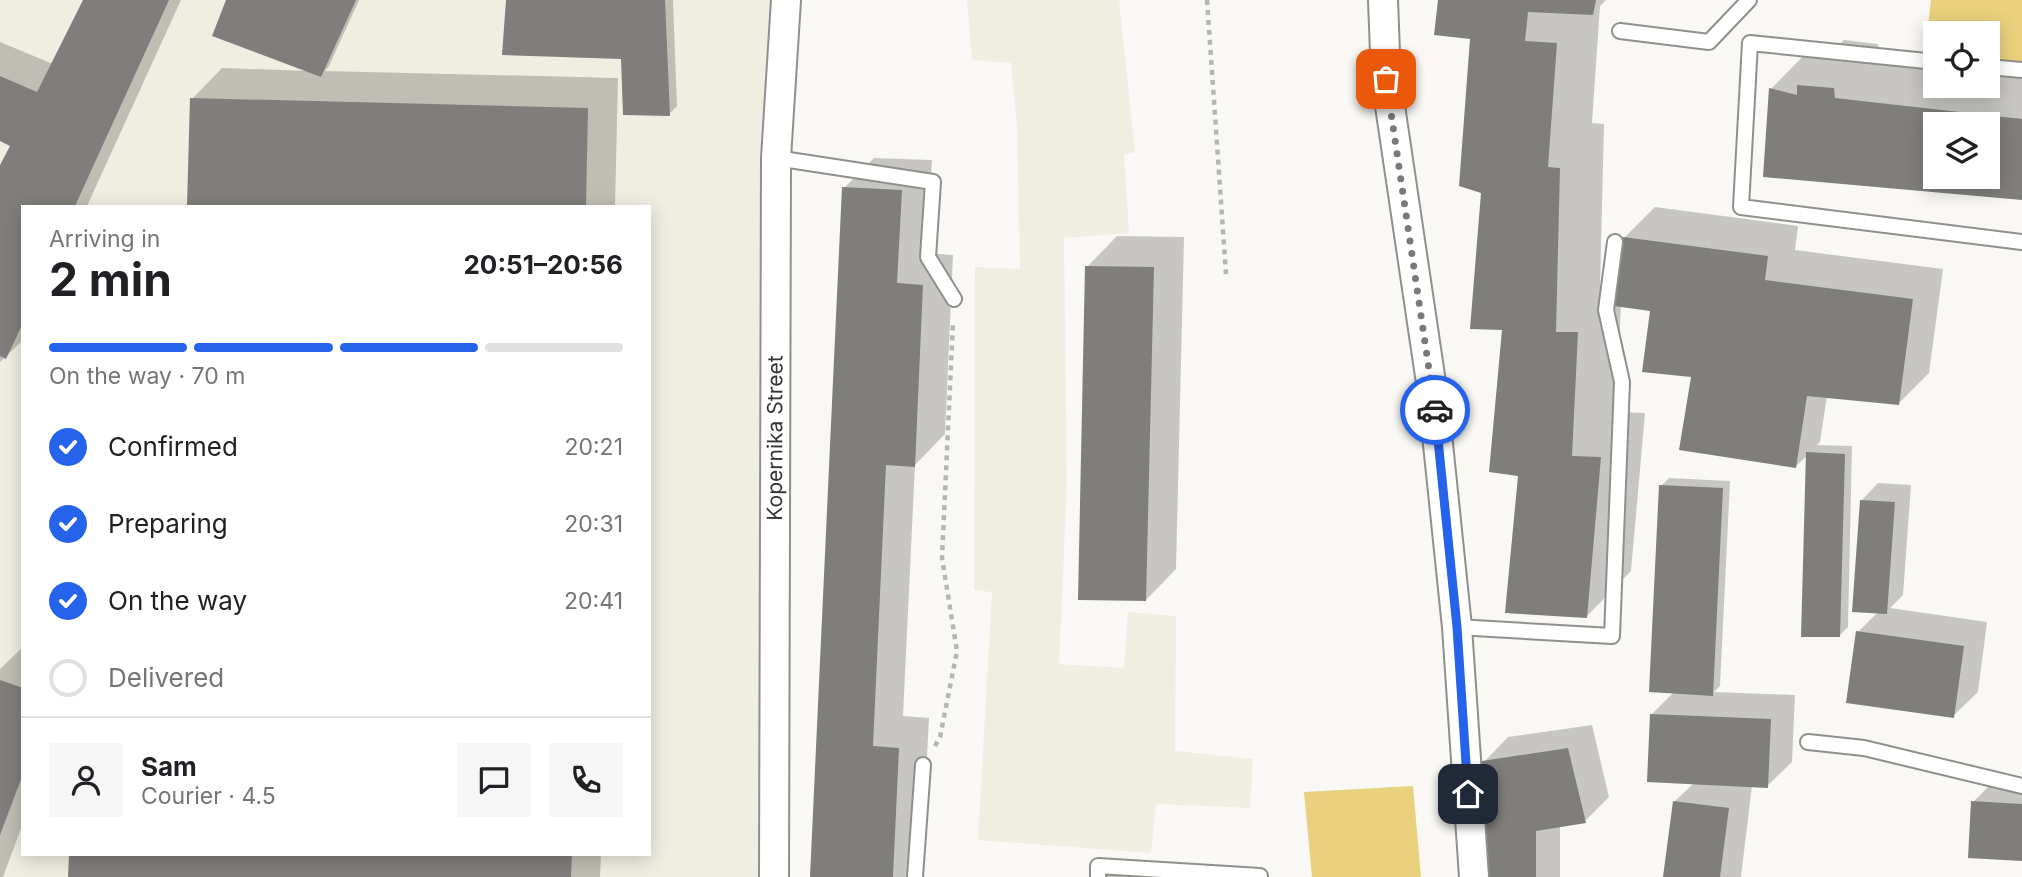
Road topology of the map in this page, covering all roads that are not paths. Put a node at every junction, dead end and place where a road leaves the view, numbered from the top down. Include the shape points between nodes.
1 (786, 0) edge
2 (1383, 0) edge
3 (1749, 0) edge
4 (1620, 31) dead end
5 (1923, 61) edge
6 (2000, 68) edge
7 (2022, 70) edge
8 (776, 159) junction
9 (1615, 242) dead end
10 (2022, 242) edge
11 (954, 299) road end
12 (1457, 627) junction
13 (1808, 742) dead end
14 (923, 765) road end
15 (2022, 786) edge
16 (1260, 876) edge
17 (774, 877) edge
18 (915, 877) edge
19 (1098, 877) edge
20 (1474, 877) edge

1 - 8 street, Kopernika Street
2 - 12 street via 1386,79 1433,396
3 - 4 lane via 1710,42
5 - 10 lane via 1751,44 1741,207
6 - 7 lane
8 - 11 lane via 933,182 928,257
8 - 17 street, Kopernika Street
9 - 12 lane via 1606,310 1622,382 1612,636
12 - 20 street
13 - 15 lane via 1864,748
14 - 18 lane
16 - 19 lane via 1098,866

